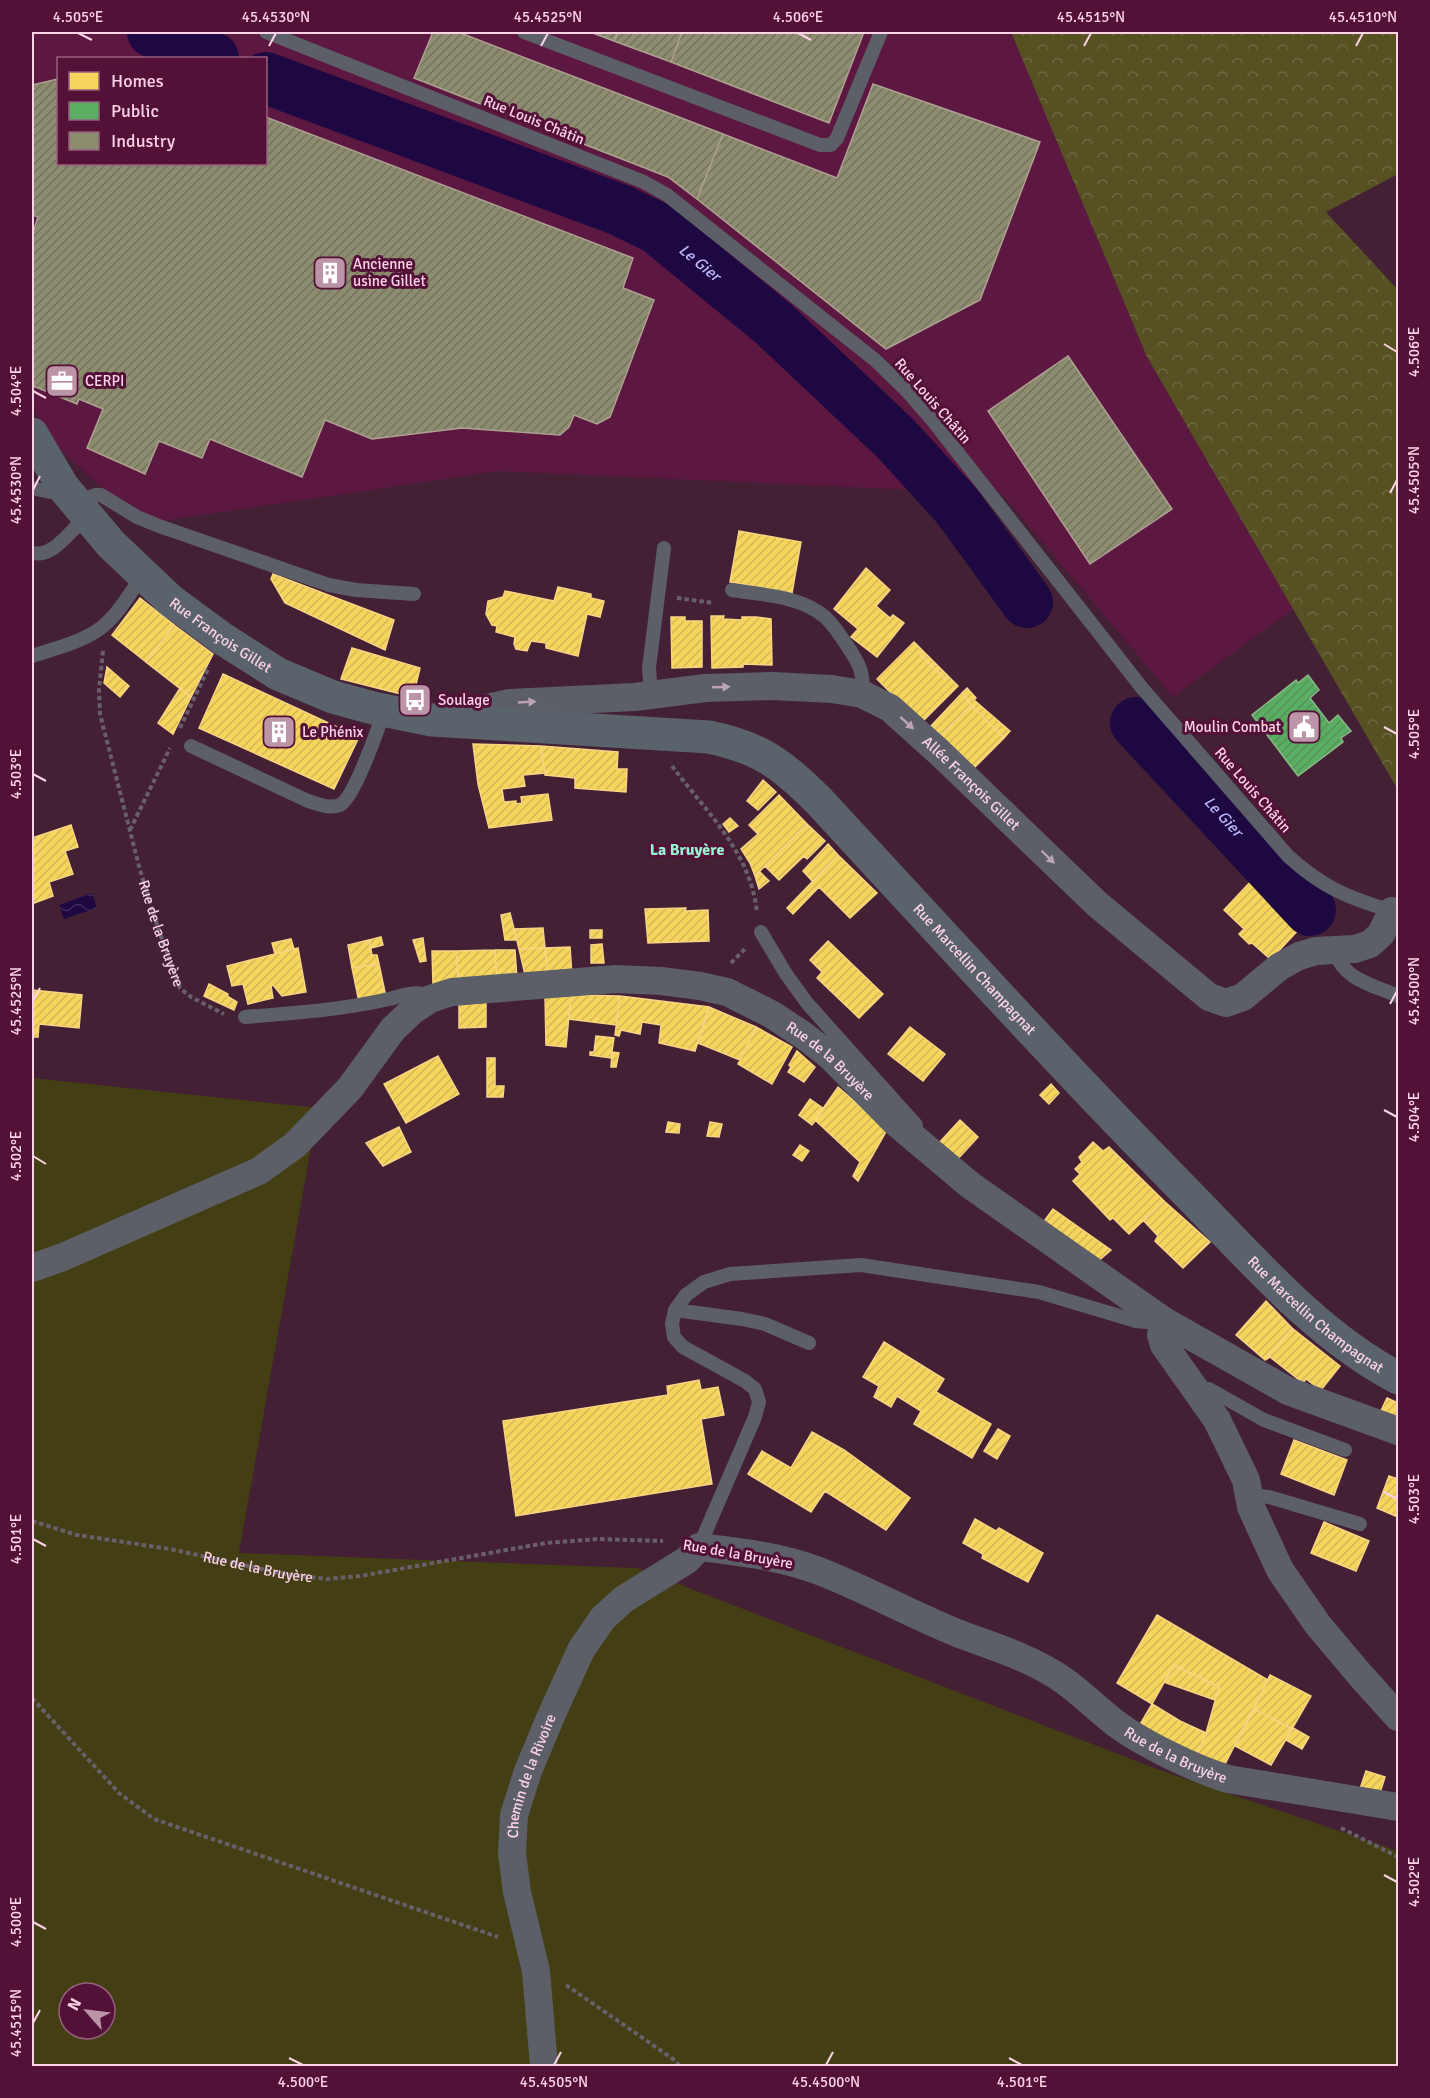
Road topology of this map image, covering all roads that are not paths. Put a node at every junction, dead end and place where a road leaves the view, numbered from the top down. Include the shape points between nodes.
1 (266, 32) edge
2 (524, 32) edge
3 (881, 32) edge
4 (32, 434) edge
5 (65, 499) edge
6 (664, 548) dead end
7 (32, 553) edge
8 (143, 575) junction
9 (732, 590) road end
10 (414, 594) dead end
11 (32, 656) edge
12 (862, 694) junction
13 (651, 695) junction
14 (384, 710) junction
15 (479, 724) junction
16 (191, 746) dead end
17 (1395, 912) edge
18 (761, 933) road end
19 (1334, 950) junction
20 (1398, 996) edge
21 (430, 999) junction
22 (245, 1017) road end
23 (912, 1137) junction
24 (32, 1268) edge
25 (675, 1310) junction
26 (1164, 1321) junction
27 (809, 1343) dead end
28 (1398, 1378) edge
29 (1197, 1392) junction
30 (1398, 1431) edge
31 (1345, 1450) dead end
32 (1249, 1496) junction
33 (1360, 1524) dead end
34 (699, 1547) junction
35 (1398, 1718) edge
36 (1398, 1807) edge
37 (544, 2067) edge

1 - 17 lane, Rue Louis Châtin via 644,182 667,195 875,360 907,391 1142,688 1288,856 1329,888
2 - 3 lane via 820,145 831,145 843,127
4 - 5 main road, Rue François Gillet
5 - 7 lane via 77,524 49,552
5 - 8 main road, Rue François Gillet
5 - 10 lane via 101,495 159,526 310,580 356,590
6 - 13 lane via 648,668
8 - 11 lane via 106,623 88,636
8 - 14 main road, Rue François Gillet via 223,639 278,674 333,697
9 - 12 lane via 791,600 825,617 862,672
13 -> 12 street, Allée François Gillet via 772,686 832,688
12 -> 19 street, Allée François Gillet via 890,708 1097,904 1209,997 1226,1003 1243,996 1299,956
15 -> 13 street, Allée François Gillet via 487,708 495,705
14 - 15 main road, Rue François Gillet
14 - 16 lane via 349,795 343,804 334,806 308,801
15 - 28 main road, Rue Marcellin Champagnat via 709,737 734,742 777,762 1088,1092 1270,1278 1318,1322
17 - 19 street, Allée François Gillet via 1370,944
18 - 23 lane via 807,1004 912,1119 917,1131
19 - 20 lane via 1344,970 1355,978
21 - 22 lane, Rue de la Bruyère via 413,993 355,1007
21 - 23 street, Rue de la Bruyère via 452,992 616,979 661,981 727,992 771,1014 830,1056
21 - 24 street, Rue de la Bruyère via 393,1029 350,1088 295,1145 259,1171
23 - 26 street, Rue de la Bruyère via 970,1185
25 - 26 lane via 686,1295 704,1282 730,1274 861,1264 1039,1292 1136,1321
25 - 27 lane via 765,1324
25 - 34 lane via 674,1337 683,1347 745,1381 755,1389 759,1402
26 - 29 street via 1164,1346
26 - 30 street, Rue de la Bruyère via 1288,1390
29 - 31 lane via 1209,1389 1264,1420
29 - 32 street via 1246,1480
32 - 33 lane via 1269,1497
32 - 35 street via 1280,1570 1318,1624
34 - 36 street, Rue de la Bruyère via 750,1553 819,1571 1031,1661 1081,1692 1134,1736 1211,1774
34 - 37 street, Chemin de la Rivoire via 687,1560 624,1599 603,1618 581,1650 528,1771 514,1815 512,1853 533,1958

